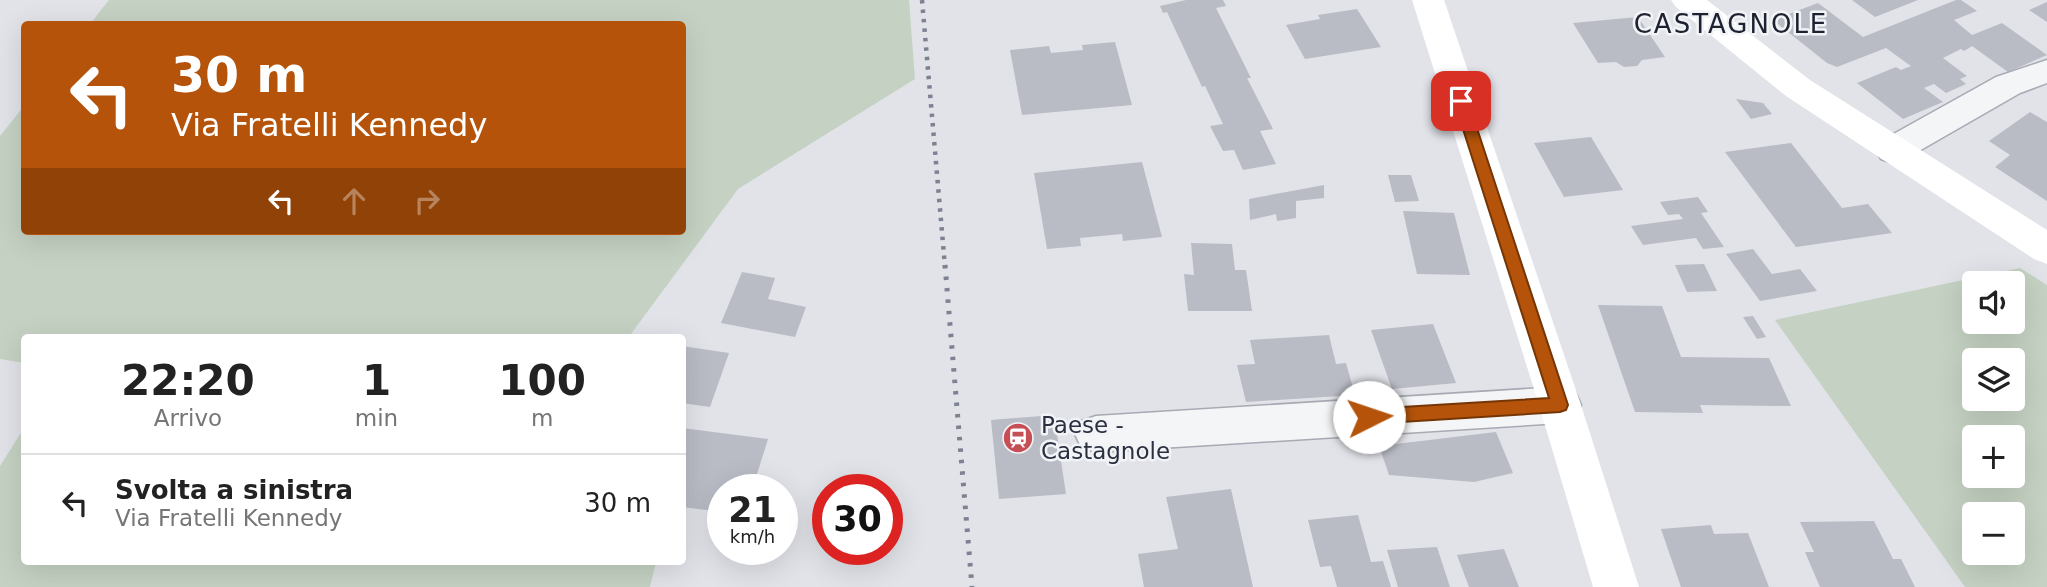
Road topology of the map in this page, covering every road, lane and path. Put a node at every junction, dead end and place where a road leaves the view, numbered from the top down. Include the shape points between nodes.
1 (1427, 0) edge
2 (1687, 0) edge
3 (2047, 71) edge
4 (1892, 150) junction
5 (2047, 249) edge
6 (1560, 405) junction
7 (1096, 434) dead end
8 (1616, 587) edge

1 - 6 street
2 - 4 street via 1798,88
3 - 4 street via 2008,85
4 - 5 street
6 - 7 street
6 - 8 street

